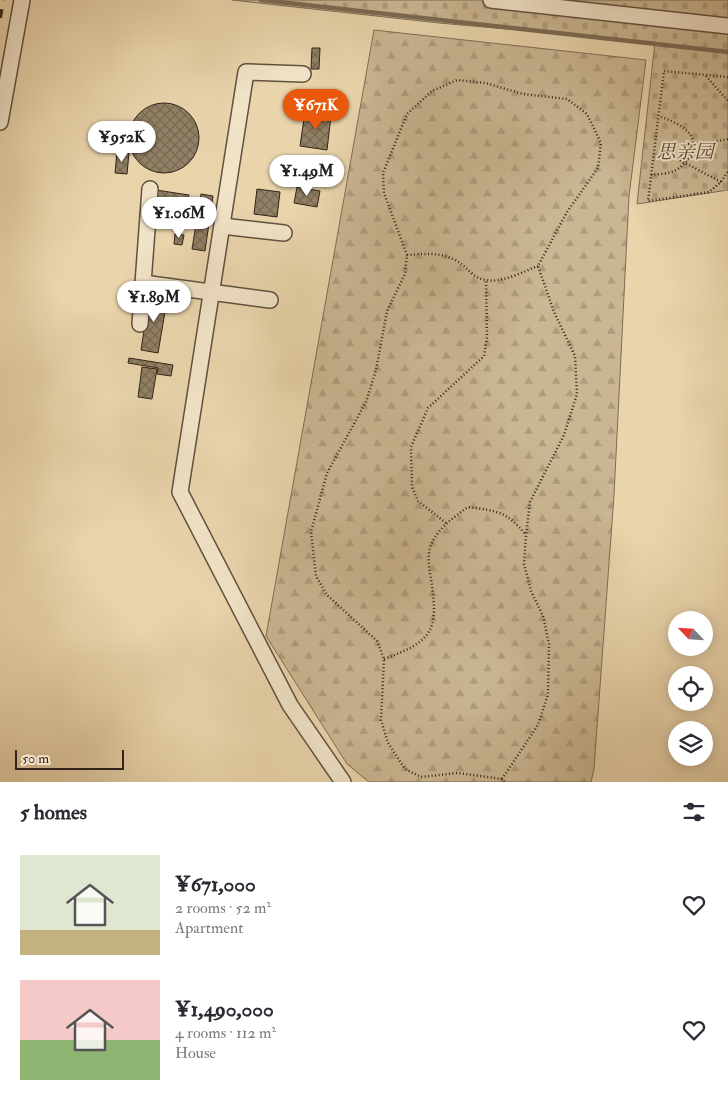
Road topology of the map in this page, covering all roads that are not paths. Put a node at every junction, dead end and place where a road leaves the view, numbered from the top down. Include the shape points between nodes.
1 (22, 0) edge
2 (491, 0) edge
3 (728, 26) edge
4 (304, 74) dead end
5 (0, 122) edge
6 (150, 189) dead end
7 (222, 226) junction
8 (284, 233) dead end
9 (143, 283) junction
10 (211, 292) junction
11 (270, 300) dead end
12 (140, 324) dead end
13 (343, 782) edge

1 - 5 lane
2 - 3 lane
4 - 7 lane via 246,72
6 - 9 lane
7 - 8 lane
7 - 10 lane
9 - 10 lane
9 - 12 lane
10 - 11 lane
10 - 13 lane via 180,492 290,705

